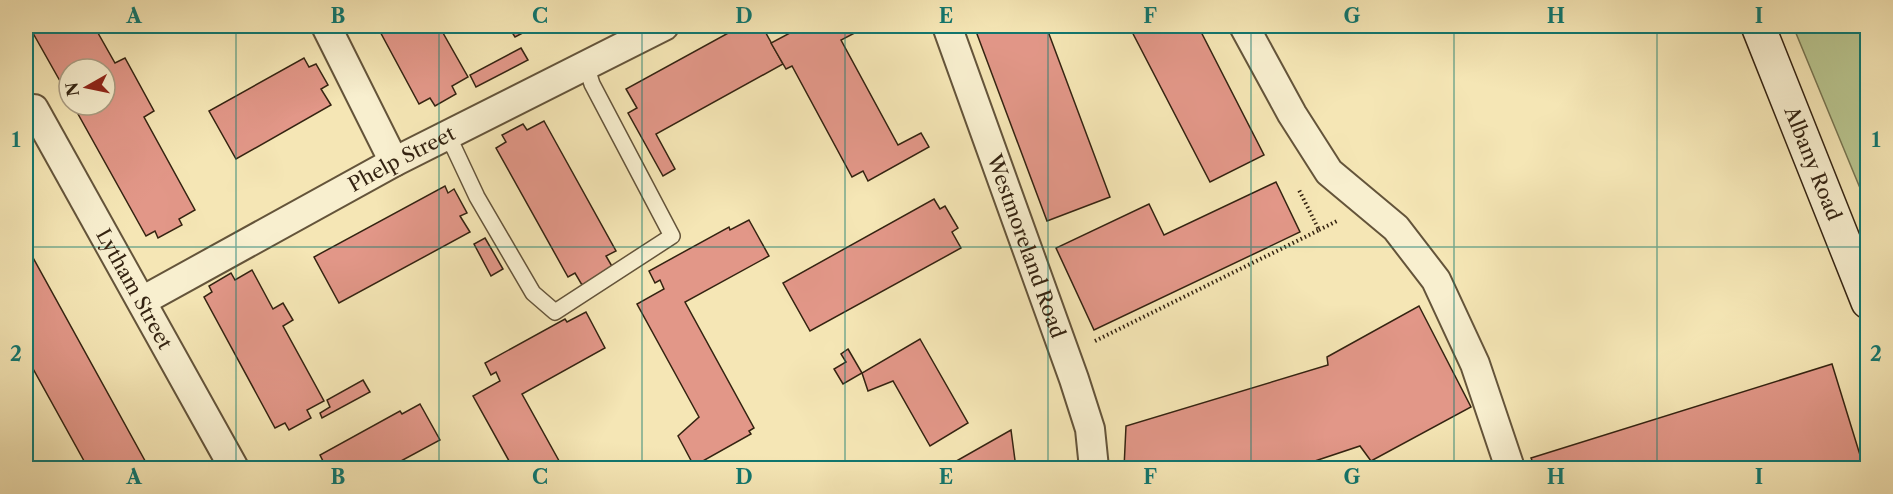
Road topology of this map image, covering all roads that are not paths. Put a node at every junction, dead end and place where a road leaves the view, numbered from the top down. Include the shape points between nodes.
1 (326, 26) edge
2 (664, 26) edge
3 (947, 26) edge
4 (1244, 26) edge
5 (1758, 26) edge
6 (586, 65) junction
7 (34, 109) dead end
8 (445, 137) junction
9 (394, 162) junction
10 (142, 301) junction
11 (1868, 302) edge
12 (234, 468) edge
13 (1094, 468) edge
14 (1510, 468) edge

1 - 9 street
2 - 6 street, Phelp Street
3 - 13 street, Westmoreland Road via 1090,429
4 - 14 street via 1329,172 1396,228 1436,280 1475,364
5 - 11 main road, Albany Road
6 - 8 street, Phelp Street
6 - 8 lane via 592,84 672,236 555,312 533,294
7 - 10 street, Lytham Street
8 - 9 street, Phelp Street
9 - 10 street, Phelp Street
10 - 12 street, Lytham Street

